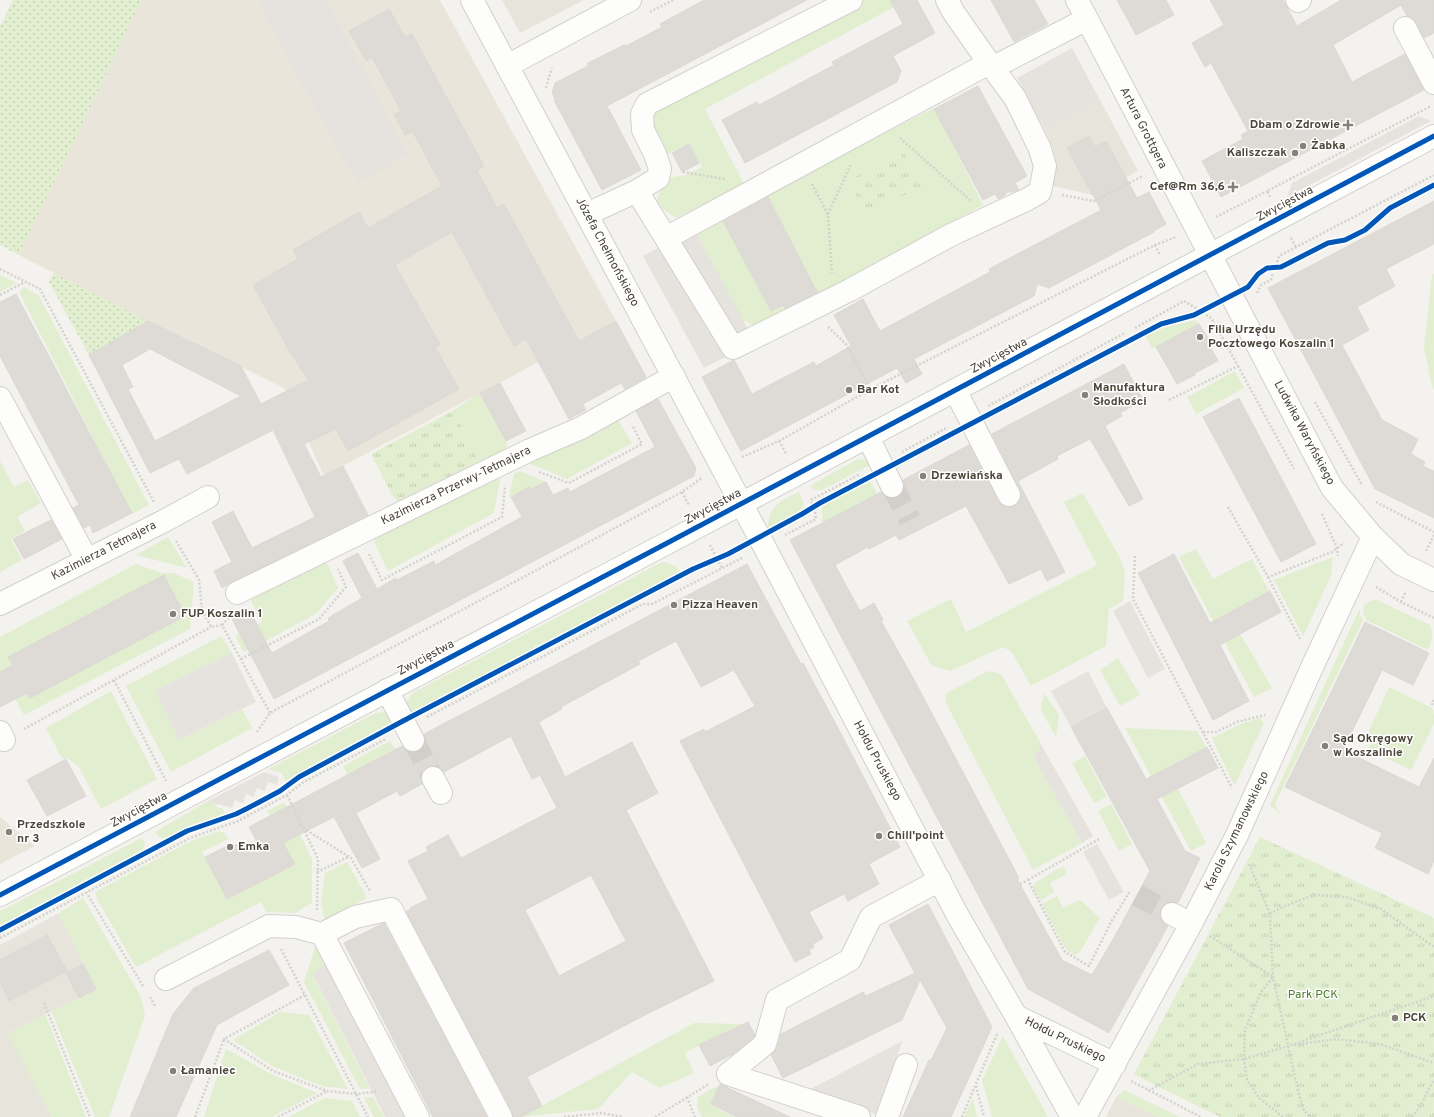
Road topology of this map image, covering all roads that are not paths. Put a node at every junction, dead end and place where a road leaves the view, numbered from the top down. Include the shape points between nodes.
1 (472, 0) edge
2 (630, 0) edge
3 (851, 0) edge
4 (947, 0) edge
5 (1077, 0) edge
6 (1087, 20) junction
7 (1405, 28) dead end
8 (507, 66) junction
9 (991, 66) junction
10 (1434, 83) edge
11 (1434, 136) edge
12 (637, 191) junction
13 (587, 214) junction
14 (666, 238) junction
15 (1211, 254) junction
16 (674, 376) junction
17 (955, 390) junction
18 (0, 398) edge
19 (868, 437) junction
20 (892, 486) tunnel mouth
21 (1009, 495) dead end
22 (208, 497) dead end
23 (741, 504) junction
24 (1370, 533) junction
25 (87, 560) junction
26 (1434, 580) edge
27 (237, 593) dead end
28 (0, 604) edge
29 (387, 690) junction
30 (413, 740) tunnel mouth
31 (940, 880) junction
32 (0, 895) edge
33 (1172, 914) tunnel mouth
34 (1191, 924) junction
35 (322, 934) junction
36 (166, 980) dead end
37 (1008, 1023) junction
38 (1115, 1064) junction
39 (906, 1065) dead end
40 (418, 1117) edge
41 (501, 1117) edge
42 (860, 1117) edge
43 (887, 1117) edge
44 (1072, 1117) edge
45 (1085, 1117) edge

1 - 8 street, Józefa Chełmońskiego
2 - 8 street
3 - 12 street via 647,104 642,114 643,130 660,169 658,178
4 - 9 street
5 - 6 street, Artura Grottgera
6 - 9 street
6 - 15 street, Artura Grottgera
7 - 10 street
8 - 13 street, Józefa Chełmońskiego
9 - 14 street via 874,125
9 - 14 street via 1015,98 1040,149 1045,166 1040,192 1026,200 733,348
11 - 15 street, Zwycięstwa
12 - 13 street
12 - 14 street
13 - 16 street, Józefa Chełmońskiego
15 - 17 street, Zwycięstwa
15 - 24 street, Ludwika Waryńskiego via 1332,488
16 - 23 street, Józefa Chełmońskiego
16 - 27 street, Kazimierza Przerwy-Tetmajera via 581,428 509,460
17 - 19 street, Zwycięstwa
17 - 21 street
18 - 25 street
19 - 20 street
19 - 23 street, Zwycięstwa
22 - 25 street, Kazimierza Tetmajera
23 - 29 street, Zwycięstwa
23 - 31 street, Hołdu Pruskiego
24 - 26 street, Ludwika Waryńskiego via 1401,564
24 - 34 street, Karola Szymanowskiego via 1237,835
25 - 28 street, Kazimierza Tetmajera
29 - 30 street
29 - 32 street, Zwycięstwa
31 - 37 street, Hołdu Pruskiego
31 - 42 street via 871,917 850,960 777,1000 765,1044 728,1074
33 - 34 street
34 - 38 street, Karola Szymanowskiego
35 - 36 street via 296,927 269,926
35 - 40 street
35 - 41 street via 355,917 391,909
37 - 38 street, Hołdu Pruskiego
37 - 44 street, Hołdu Pruskiego
38 - 45 street, Karola Szymanowskiego
39 - 43 street

